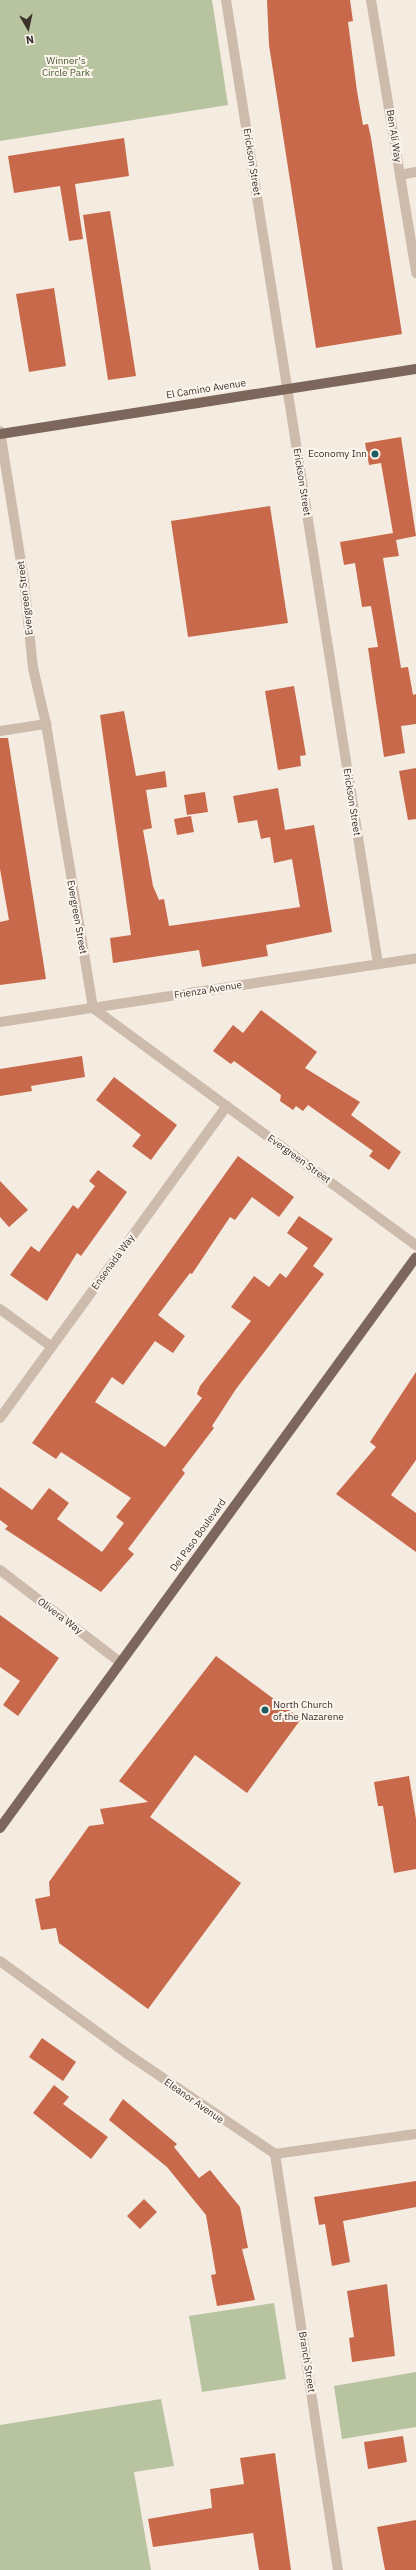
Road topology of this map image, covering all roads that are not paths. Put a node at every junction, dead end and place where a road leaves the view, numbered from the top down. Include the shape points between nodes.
1 (226, 0) edge
2 (371, 0) edge
3 (416, 172) edge
4 (400, 175) junction
5 (416, 273) edge
6 (416, 369) edge
7 (288, 389) junction
8 (0, 431) edge
9 (0, 434) edge
10 (46, 724) junction
11 (0, 731) edge
12 (416, 958) edge
13 (378, 964) junction
14 (93, 1008) junction
15 (0, 1022) edge
16 (227, 1106) junction
17 (416, 1245) edge
18 (416, 1257) edge
19 (0, 1309) edge
20 (52, 1347) junction
21 (0, 1418) edge
22 (0, 1570) edge
23 (120, 1662) junction
24 (0, 1828) edge
25 (0, 1961) edge
26 (416, 2134) edge
27 (275, 2154) junction
28 (338, 2570) edge

1 - 7 street, Erickson Street
2 - 4 street, Ben Ali Way
3 - 4 street
4 - 5 street, Ben Ali Way
6 - 7 main road, El Camino Avenue
7 - 9 main road, El Camino Avenue
7 - 13 street, Erickson Street
8 - 9 street, Evergreen Street
9 - 10 street, Evergreen Street via 24,581 33,668
10 - 11 street
10 - 14 street, Evergreen Street
12 - 13 street, Frienza Avenue
13 - 14 street, Frienza Avenue
14 - 15 street, Frienza Avenue
14 - 16 street, Evergreen Street
16 - 17 street, Evergreen Street
16 - 20 street, Ensenada Way
18 - 23 main road, Del Paso Boulevard
19 - 20 street
20 - 21 street, Ensenada Way
22 - 23 street, Olivera Way
23 - 24 main road, Del Paso Boulevard
25 - 27 street, Eleanor Avenue via 126,2053
26 - 27 street
27 - 28 street, Branch Street

